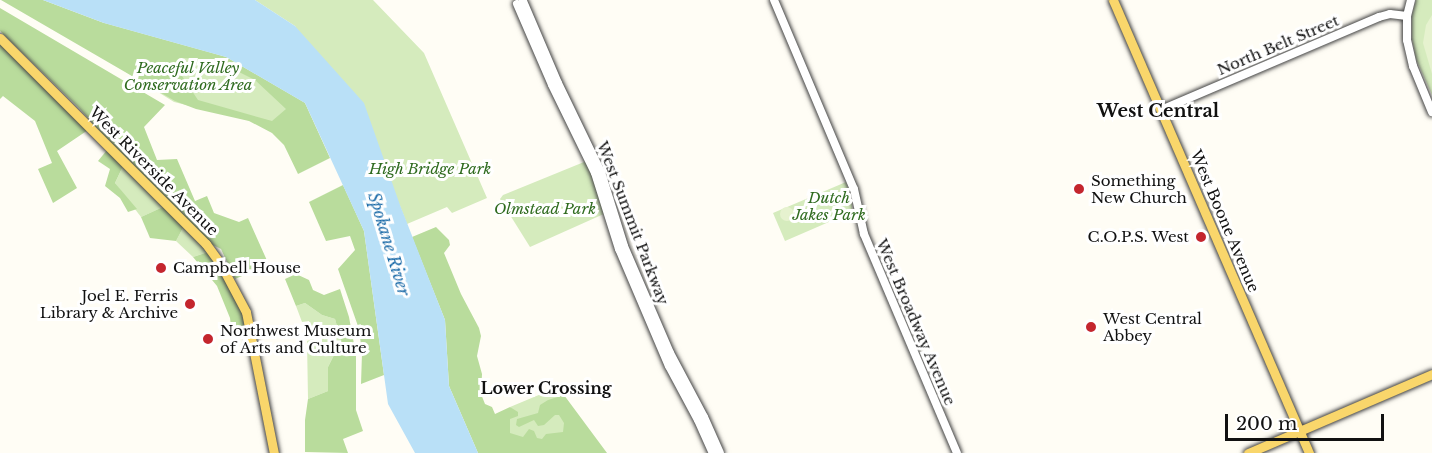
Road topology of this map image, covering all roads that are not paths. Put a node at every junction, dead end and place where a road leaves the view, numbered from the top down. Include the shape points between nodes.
1 (774, 0) edge
2 (1113, 0) edge
3 (1411, 0) edge
4 (520, 2) edge
5 (1407, 16) junction
6 (0, 38) edge
7 (1161, 110) junction
8 (1432, 112) edge
9 (1432, 374) edge
10 (1299, 431) junction
11 (274, 453) edge
12 (713, 453) edge
13 (720, 453) edge
14 (957, 453) edge
15 (1248, 453) edge
16 (1309, 453) edge

1 - 14 street, West Broadway Avenue via 854,189 864,234
2 - 7 main road, West Boone Avenue
3 - 5 street
4 - 12 street, West Summit Parkway via 552,85 595,173 619,249 669,366
4 - 13 street, West Summit Parkway via 601,172 624,246 672,359
5 - 7 street, North Belt Street via 1379,17
5 - 8 street via 1413,66
6 - 11 main road, West Riverside Avenue via 220,262 246,312
7 - 10 main road, West Boone Avenue
9 - 10 main road
10 - 15 main road
10 - 16 main road, West Boone Avenue

